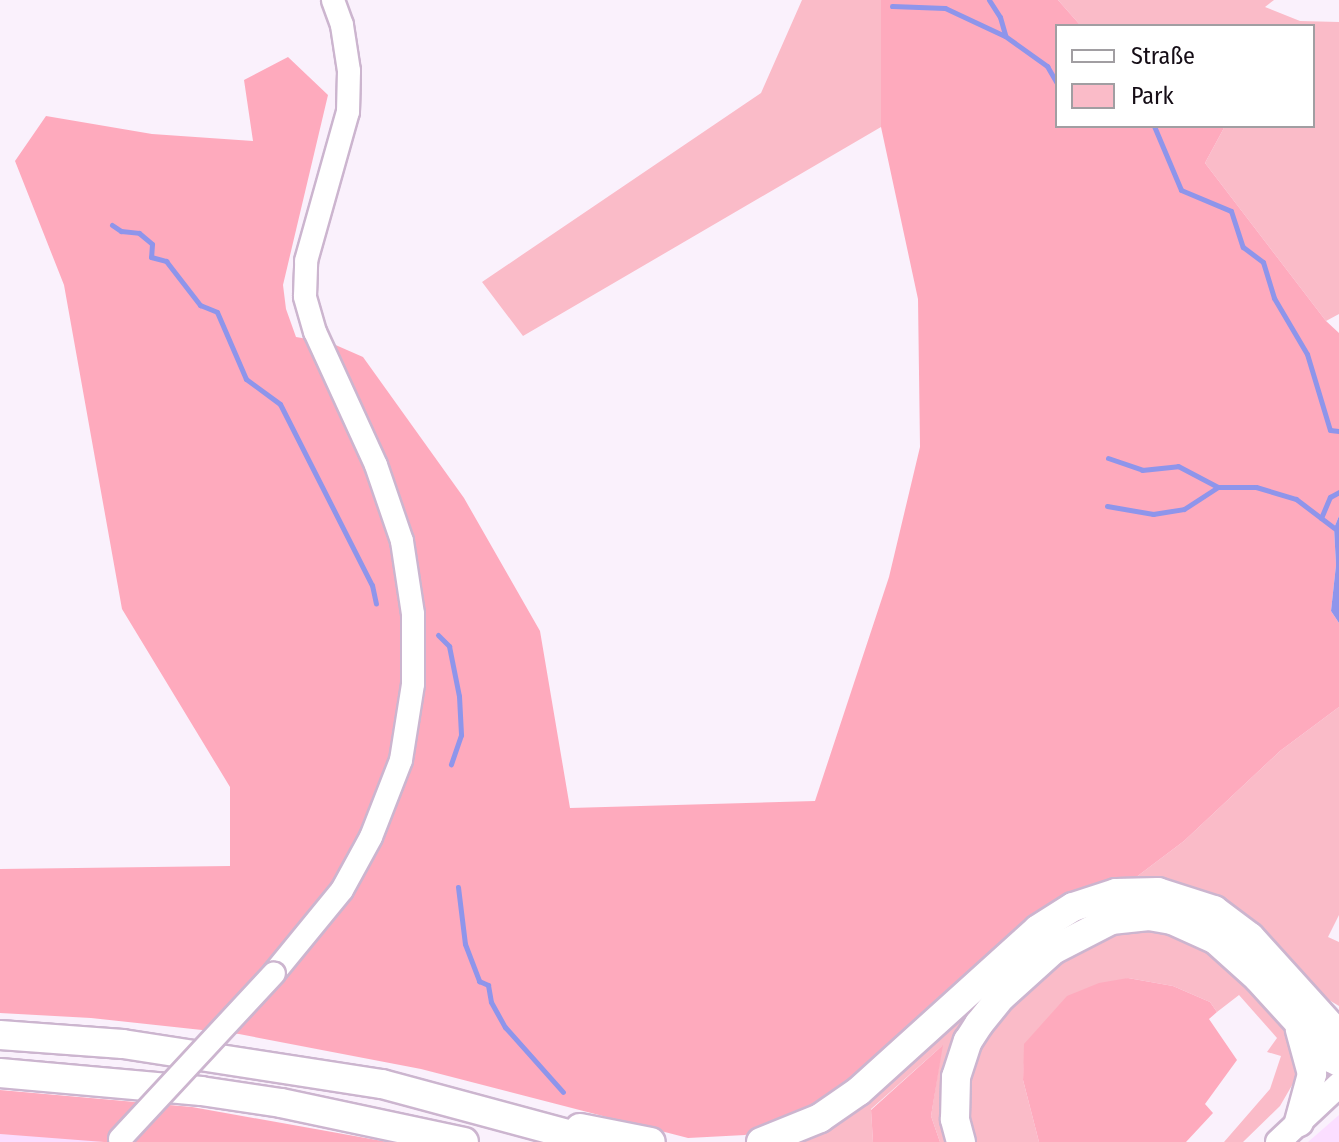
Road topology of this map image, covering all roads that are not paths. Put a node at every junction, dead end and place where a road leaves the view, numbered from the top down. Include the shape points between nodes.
1 (333, 0) edge
2 (1304, 1012) junction
3 (1339, 1015) edge
4 (0, 1035) edge
5 (1339, 1035) edge
6 (1339, 1062) edge
7 (0, 1073) edge
8 (1339, 1085) edge
9 (500, 1114) junction
10 (1299, 1122) junction
11 (119, 1140) edge
12 (464, 1142) edge
13 (597, 1142) edge
14 (651, 1142) edge
15 (761, 1142) edge
16 (961, 1142) edge
17 (1278, 1142) edge

1 - 11 street, bridge via 349,71 348,112 306,261 305,296 402,541 413,614 413,684 401,760 371,837 335,899
2 - 3 highway
2 - 5 highway
2 - 6 highway
2 - 10 highway via 1312,1074
2 - 15 highway via 1250,937 1214,910 1158,892 1091,899 1038,929 842,1104
2 - 16 highway via 1194,928 1149,916 1111,920 1053,950 979,1024 956,1077 955,1119
4 - 9 highway via 123,1044 269,1065 382,1084
7 - 12 highway via 201,1091
8 - 10 main road
9 - 13 highway
9 - 14 highway
10 - 17 main road

